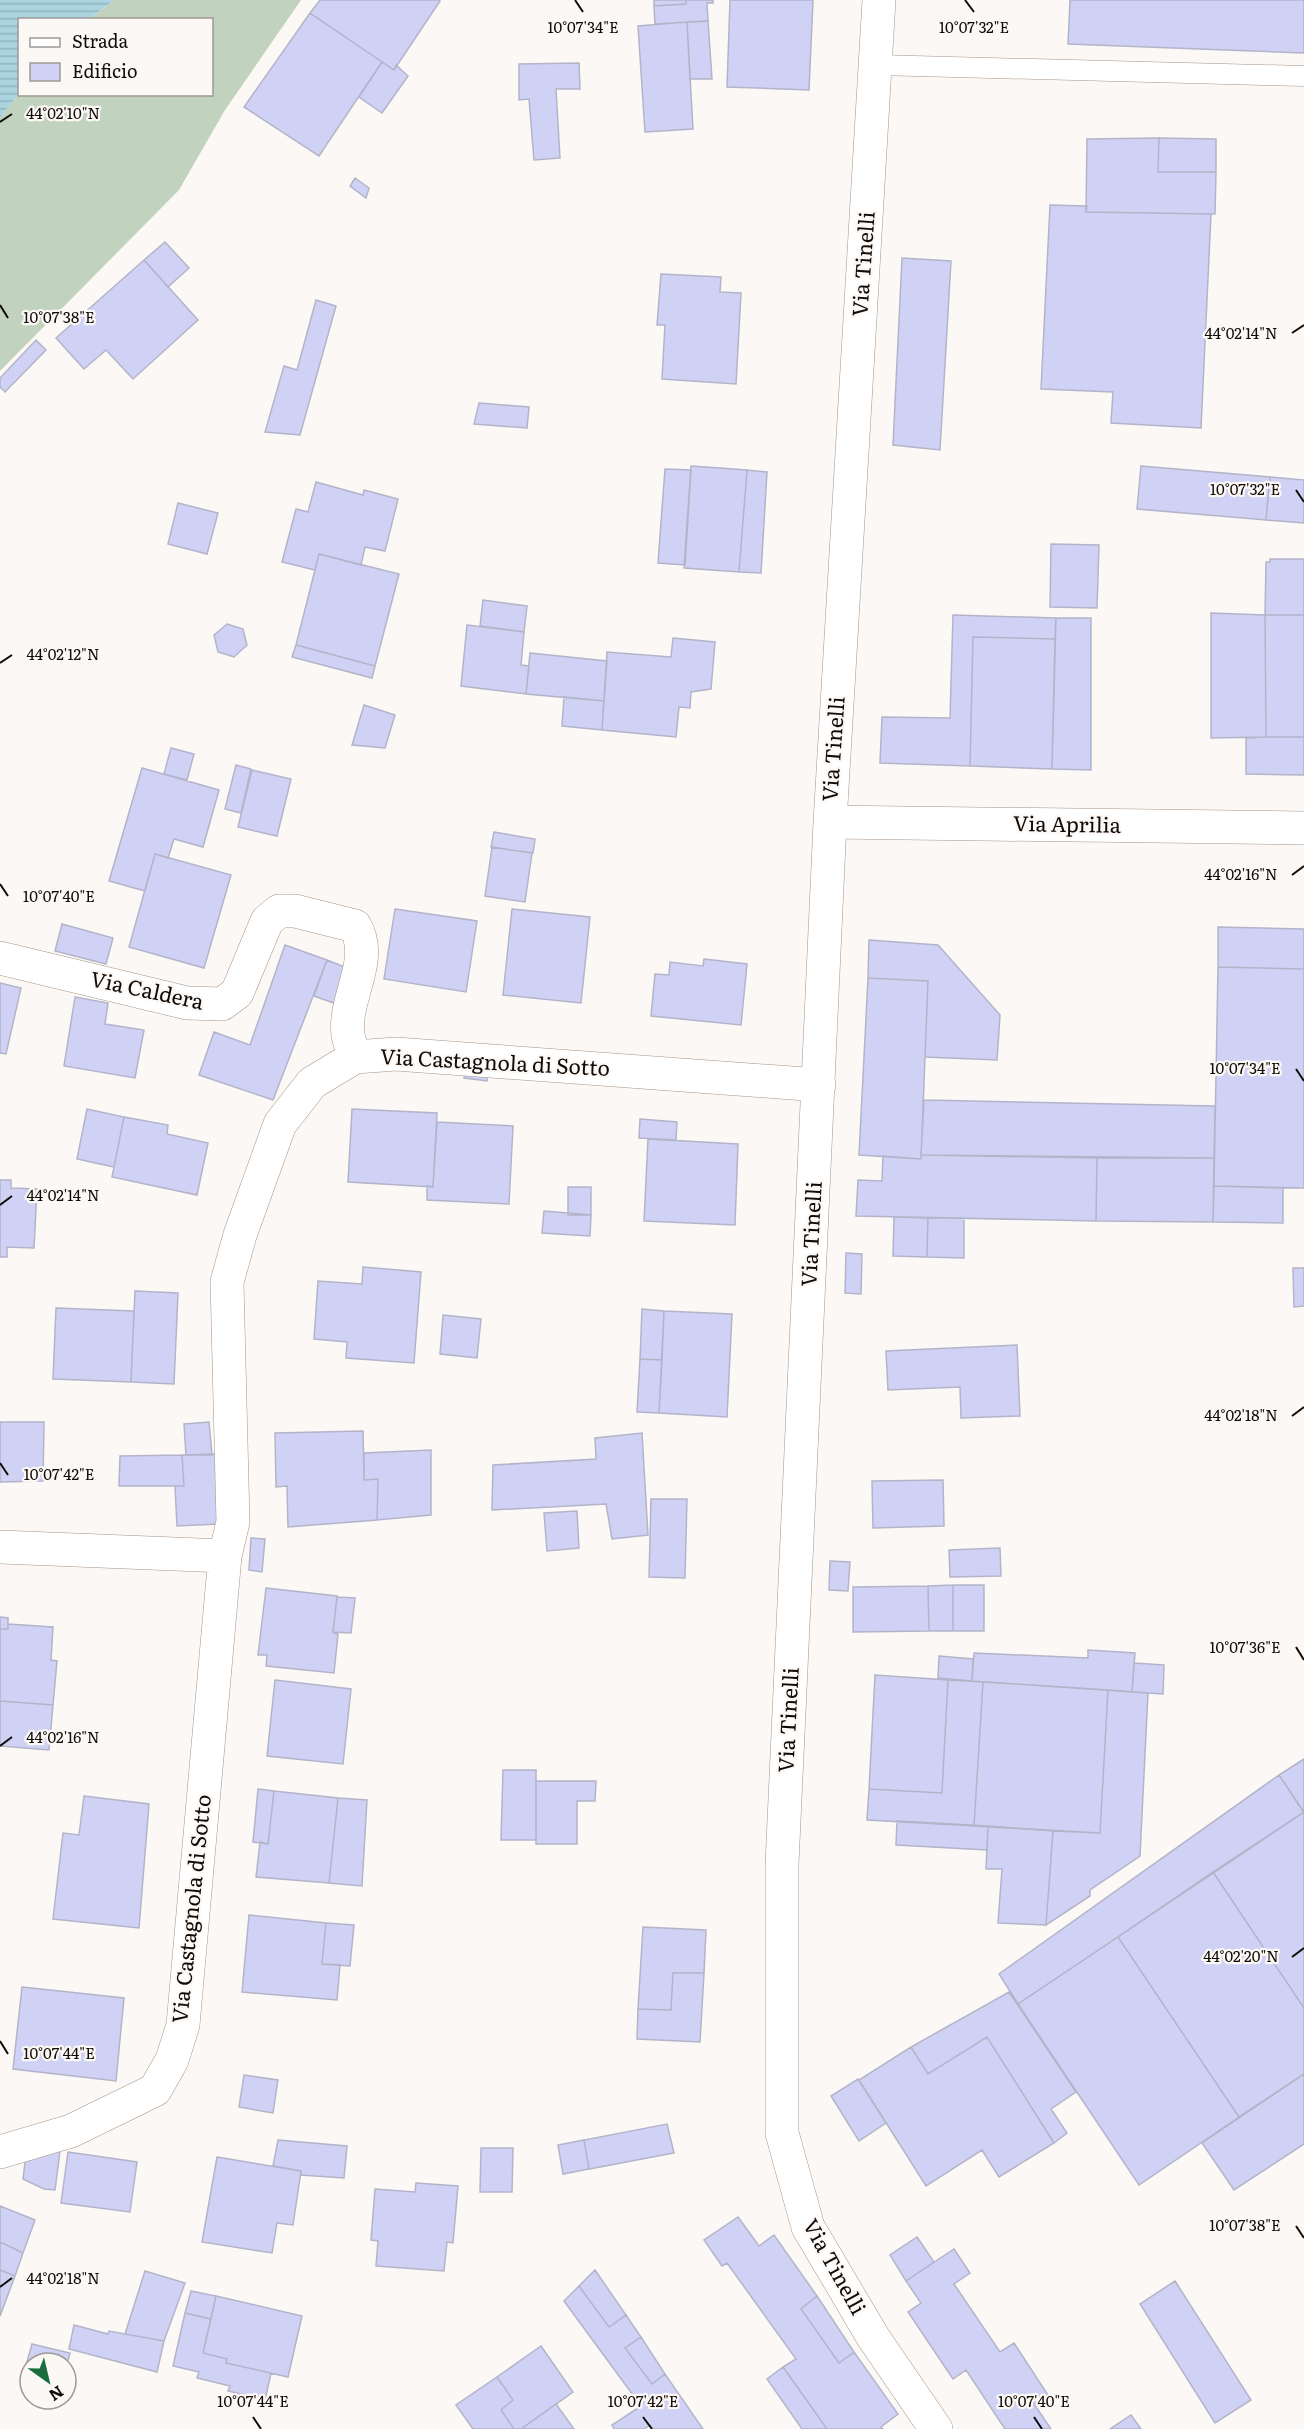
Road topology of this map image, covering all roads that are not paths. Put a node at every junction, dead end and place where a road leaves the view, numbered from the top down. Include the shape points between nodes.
1 (879, 0) edge
2 (876, 65) junction
3 (1304, 76) edge
4 (830, 822) junction
5 (1304, 828) edge
6 (0, 958) edge
7 (355, 1057) junction
8 (819, 1085) junction
9 (0, 1547) edge
10 (225, 1556) junction
11 (0, 2152) edge
12 (936, 2429) edge

1 - 2 street, Via Tinelli
2 - 3 lane
2 - 4 street, Via Tinelli
4 - 5 street, Via Aprilia
4 - 8 street, Via Tinelli
6 - 7 street, Via Caldera via 187,1003 222,1004 237,993 267,921 279,911 295,911 355,926 363,952 349,1016 348,1035
7 - 8 street, Via Castagnola di Sotto via 396,1054
7 - 10 street, Via Castagnola di Sotto via 312,1083 280,1124 227,1282 233,1522
8 - 12 street, Via Tinelli via 782,1864 782,2133 808,2227 873,2337
9 - 10 street
10 - 11 street, Via Castagnola di Sotto via 183,2025 172,2060 155,2090 71,2131

